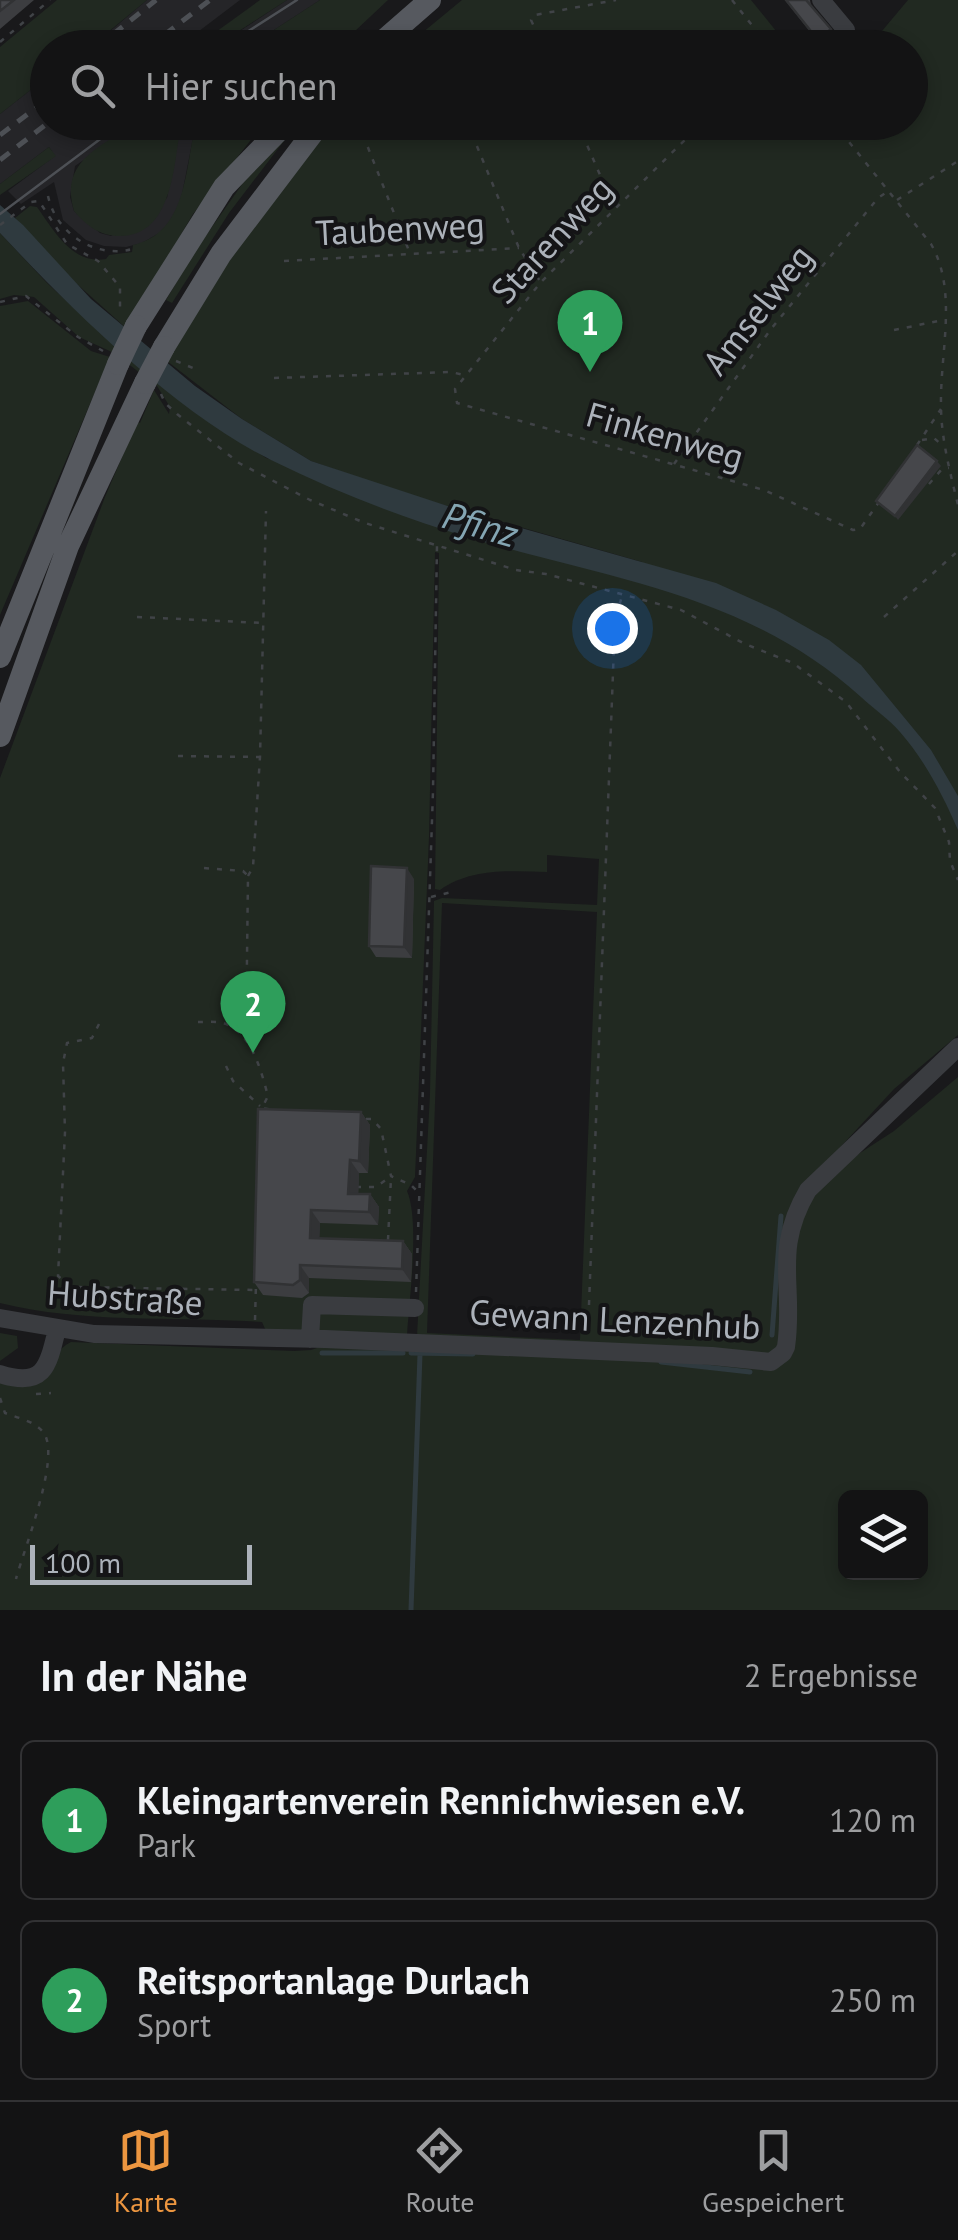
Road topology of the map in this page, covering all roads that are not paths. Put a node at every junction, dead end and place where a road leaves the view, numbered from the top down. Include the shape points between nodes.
1 (430, 0) edge
2 (446, 0) edge
3 (822, 0) edge
4 (396, 30) edge
5 (412, 30) edge
6 (846, 30) dead end
7 (270, 140) edge
8 (307, 140) edge
9 (166, 277) junction
10 (183, 314) junction
11 (0, 657) edge
12 (0, 736) edge
13 (958, 1047) edge
14 (415, 1308) road end
15 (0, 1318) edge
16 (57, 1329) junction
17 (250, 1338) joint
18 (310, 1339) junction
19 (0, 1374) edge

1 - 4 main road
2 - 5 main road
3 - 6 street
7 - 9 main road via 224,187
8 - 10 main road
9 - 10 main road via 160,310 169,317
9 - 11 main road, bridge via 128,323
10 - 12 main road, bridge via 68,546
13 - 18 street, Gewann Lenzenhub via 808,1190 787,1237 788,1336 777,1360
14 - 18 street via 312,1305
15 - 16 street, Hubstraße
16 - 17 street, Hubstraße
16 - 19 street via 37,1377
17 - 18 street, Gewann Lenzenhub

